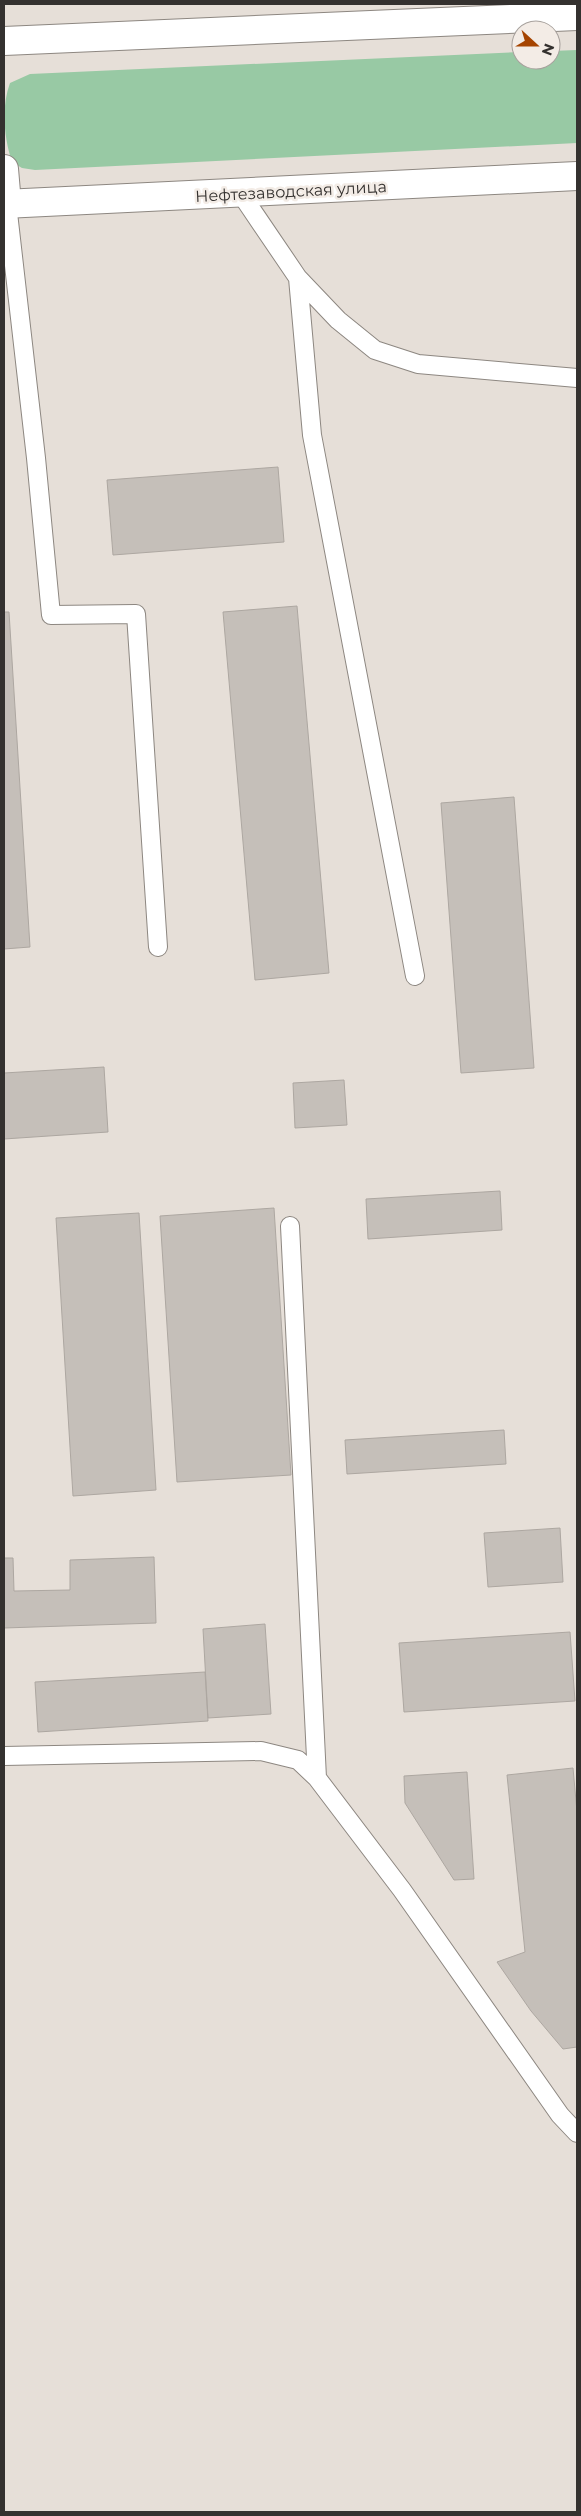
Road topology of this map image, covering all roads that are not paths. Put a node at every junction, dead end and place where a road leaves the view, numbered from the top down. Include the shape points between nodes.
1 (577, 16) edge
2 (4, 41) edge
3 (4, 170) edge
4 (577, 176) edge
5 (241, 194) junction
6 (6, 204) edge
7 (298, 278) junction
8 (577, 378) edge
9 (158, 947) dead end
10 (415, 976) dead end
11 (290, 1226) dead end
12 (4, 1756) edge
13 (317, 1778) junction
14 (577, 2133) edge

1 - 2 main road
3 - 6 main road
4 - 5 main road, Нефтезаводская улица
5 - 6 main road, Нефтезаводская улица
5 - 7 lane
6 - 9 lane via 51,615 136,614
7 - 8 lane via 338,320 375,350 418,364
7 - 10 lane via 312,436
11 - 13 lane
12 - 13 lane via 261,1751 298,1760
13 - 14 lane via 402,1890 560,2115

